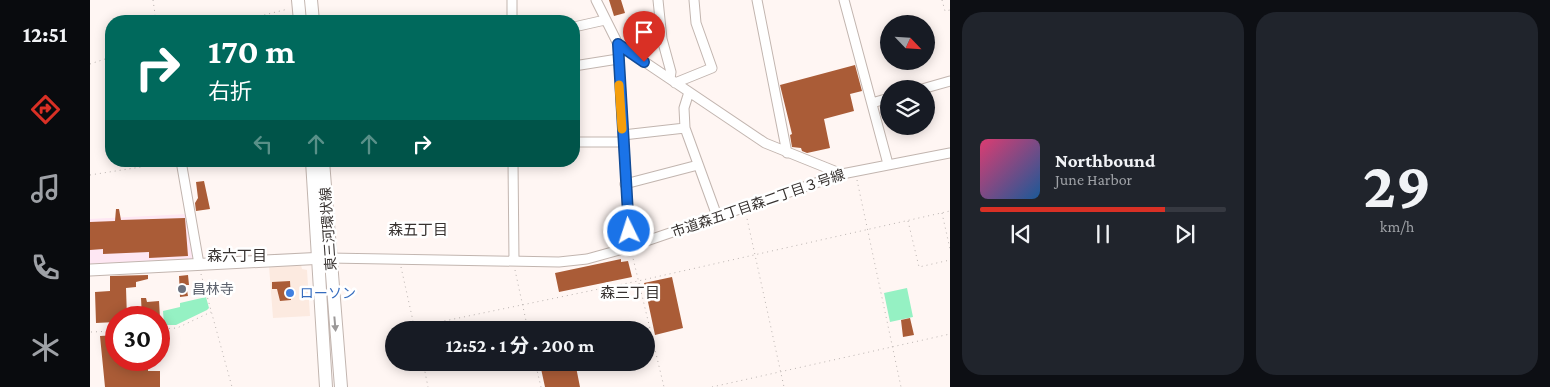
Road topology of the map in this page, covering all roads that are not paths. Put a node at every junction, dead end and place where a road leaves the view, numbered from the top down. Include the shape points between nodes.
1 (311, 0) edge
2 (512, 0) edge
3 (596, 0) edge
4 (658, 0) edge
5 (694, 0) edge
6 (757, 0) edge
7 (844, 0) edge
8 (312, 15) edge
9 (512, 15) edge
10 (605, 20) junction
11 (580, 26) edge
12 (618, 44) junction
13 (618, 59) junction
14 (580, 65) edge
15 (672, 81) junction
16 (950, 81) edge
17 (935, 85) edge
18 (689, 92) junction
19 (880, 101) edge
20 (872, 103) junction
21 (684, 128) junction
22 (623, 138) junction
23 (580, 142) edge
24 (950, 153) edge
25 (787, 154) junction
26 (888, 164) junction
27 (698, 165) junction
28 (181, 167) edge
29 (313, 167) edge
30 (323, 167) edge
31 (512, 167) edge
32 (842, 174) junction
33 (626, 184) junction
34 (717, 216) junction
35 (630, 247) junction
36 (323, 258) junction
37 (514, 260) junction
38 (199, 264) junction
39 (90, 270) edge
40 (326, 387) edge
41 (340, 387) edge

1 - 8 main road
2 - 9 street
3 - 10 street
4 - 15 street via 662,39
5 - 15 street via 696,23 712,68
6 - 25 street
7 - 20 street
10 - 11 street
10 - 12 street
12 - 13 street
12 - 15 street
13 - 14 street
13 - 22 street
15 - 18 street
16 - 17 street
18 - 21 street via 684,108
18 - 25 street
19 - 20 street
20 - 26 street
21 - 22 street
21 - 27 street
22 - 23 street
22 - 33 street
24 - 26 street, 市道森五丁目森二丁目３号線
25 - 32 street
26 - 32 street, 市道森五丁目森二丁目３号線
27 - 33 street
27 - 34 street
28 - 38 street
29 - 36 main road, 東三河環状線
30 - 36 main road, 東三河環状線
31 - 37 street
32 - 34 street, 市道森五丁目森二丁目３号線
33 - 35 street
34 - 35 street, 市道森五丁目森二丁目３号線
35 - 37 street, 市道森五丁目森二丁目３号線 via 576,260
36 - 37 street, 市道森五丁目森二丁目３号線
36 - 38 main road
36 - 40 main road, 東三河環状線
36 -> 41 main road, 東三河環状線
38 - 39 main road

